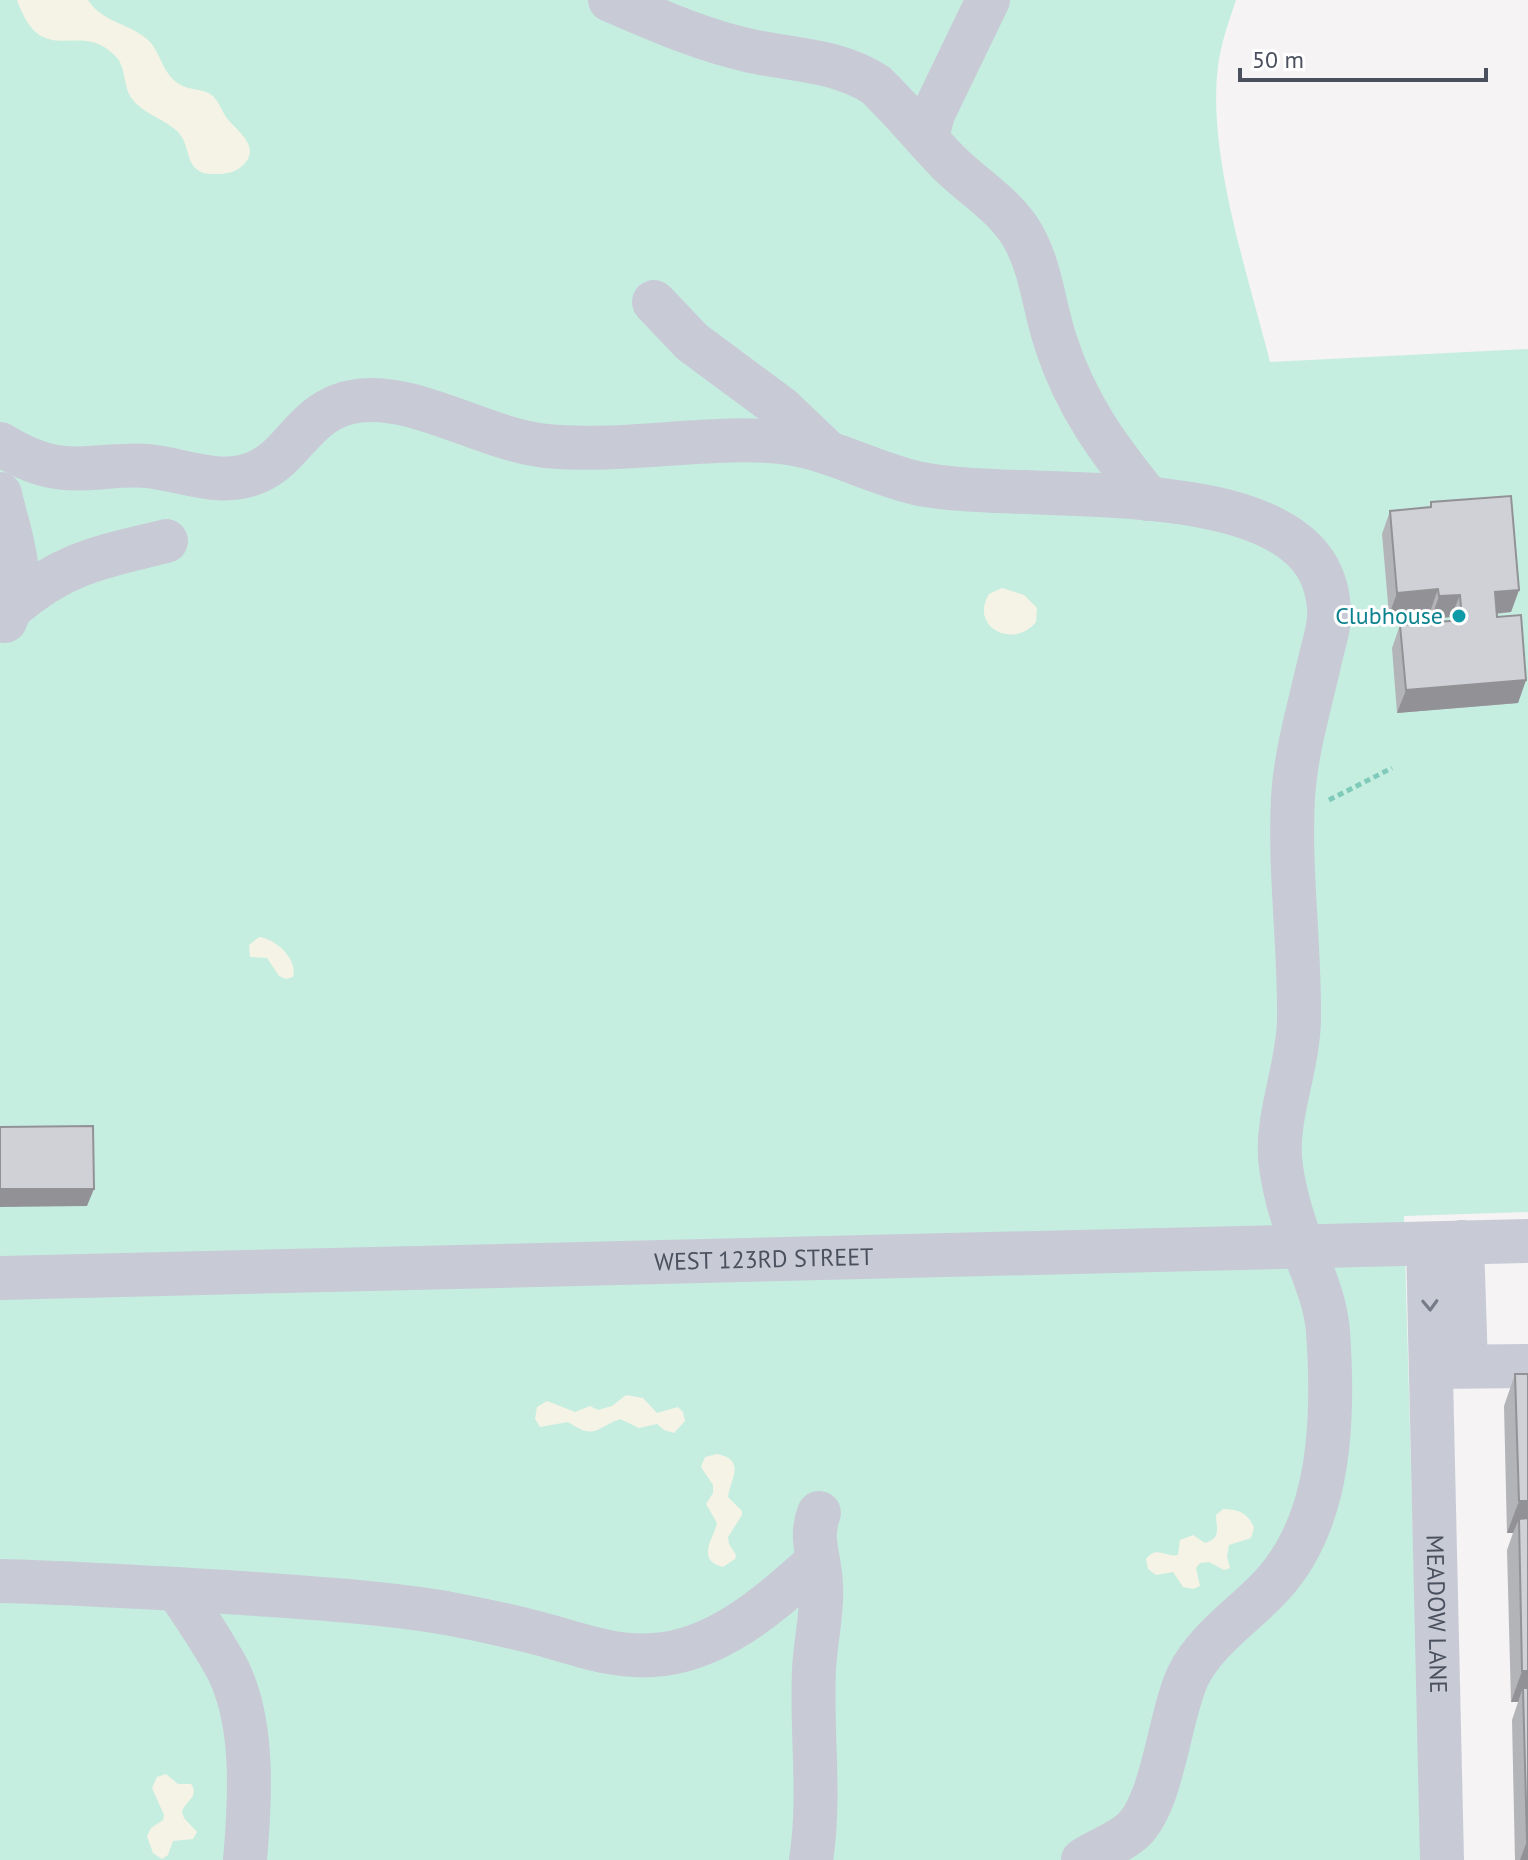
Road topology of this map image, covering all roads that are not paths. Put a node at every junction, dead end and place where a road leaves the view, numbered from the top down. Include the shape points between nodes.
1 (610, 0) edge
2 (988, 0) edge
3 (927, 137) junction
4 (654, 302) dead end
5 (0, 444) edge
6 (825, 450) junction
7 (0, 494) edge
8 (1149, 499) junction
9 (166, 541) dead end
10 (6, 619) edge
11 (1528, 1241) edge
12 (1445, 1243) junction
13 (1302, 1246) junction
14 (0, 1278) edge
15 (1449, 1366) junction
16 (1528, 1366) edge
17 (819, 1513) dead end
18 (818, 1561) junction
19 (0, 1581) edge
20 (177, 1589) junction
21 (245, 1860) edge
22 (811, 1860) edge
23 (1083, 1860) edge
24 (1442, 1860) edge

1 - 3 street via 692,35 862,75
2 - 3 street
3 - 8 street via 1023,235 1035,259 1069,380 1107,447
4 - 6 street via 692,342 781,408
5 - 6 street via 55,468 146,466 234,480 270,466 313,420 350,401 369,399 410,406 538,445 732,440 790,442
6 - 8 street via 916,483
7 - 10 street via 17,559
8 - 13 street via 1215,509 1271,527 1295,540 1322,577 1329,617 1294,785 1299,1019 1279,1133 1284,1186
9 - 10 street via 64,570 39,584
11 - 12 street, WEST 123RD STREET
12 - 13 street, WEST 123RD STREET
12 - 15 street, MEADOW LANE
13 - 14 street, WEST 123RD STREET
13 - 23 street via 1321,1292 1329,1353 1328,1434 1311,1520 1298,1551 1274,1583 1201,1655 1188,1677 1153,1794 1136,1829
15 - 16 street
15 - 24 street, MEADOW LANE
17 - 18 street via 813,1540
18 - 20 street via 765,1609 684,1650 654,1655 600,1651 448,1613
18 - 22 street via 817,1791
19 - 20 street
20 - 21 street via 230,1675 239,1704 247,1750

